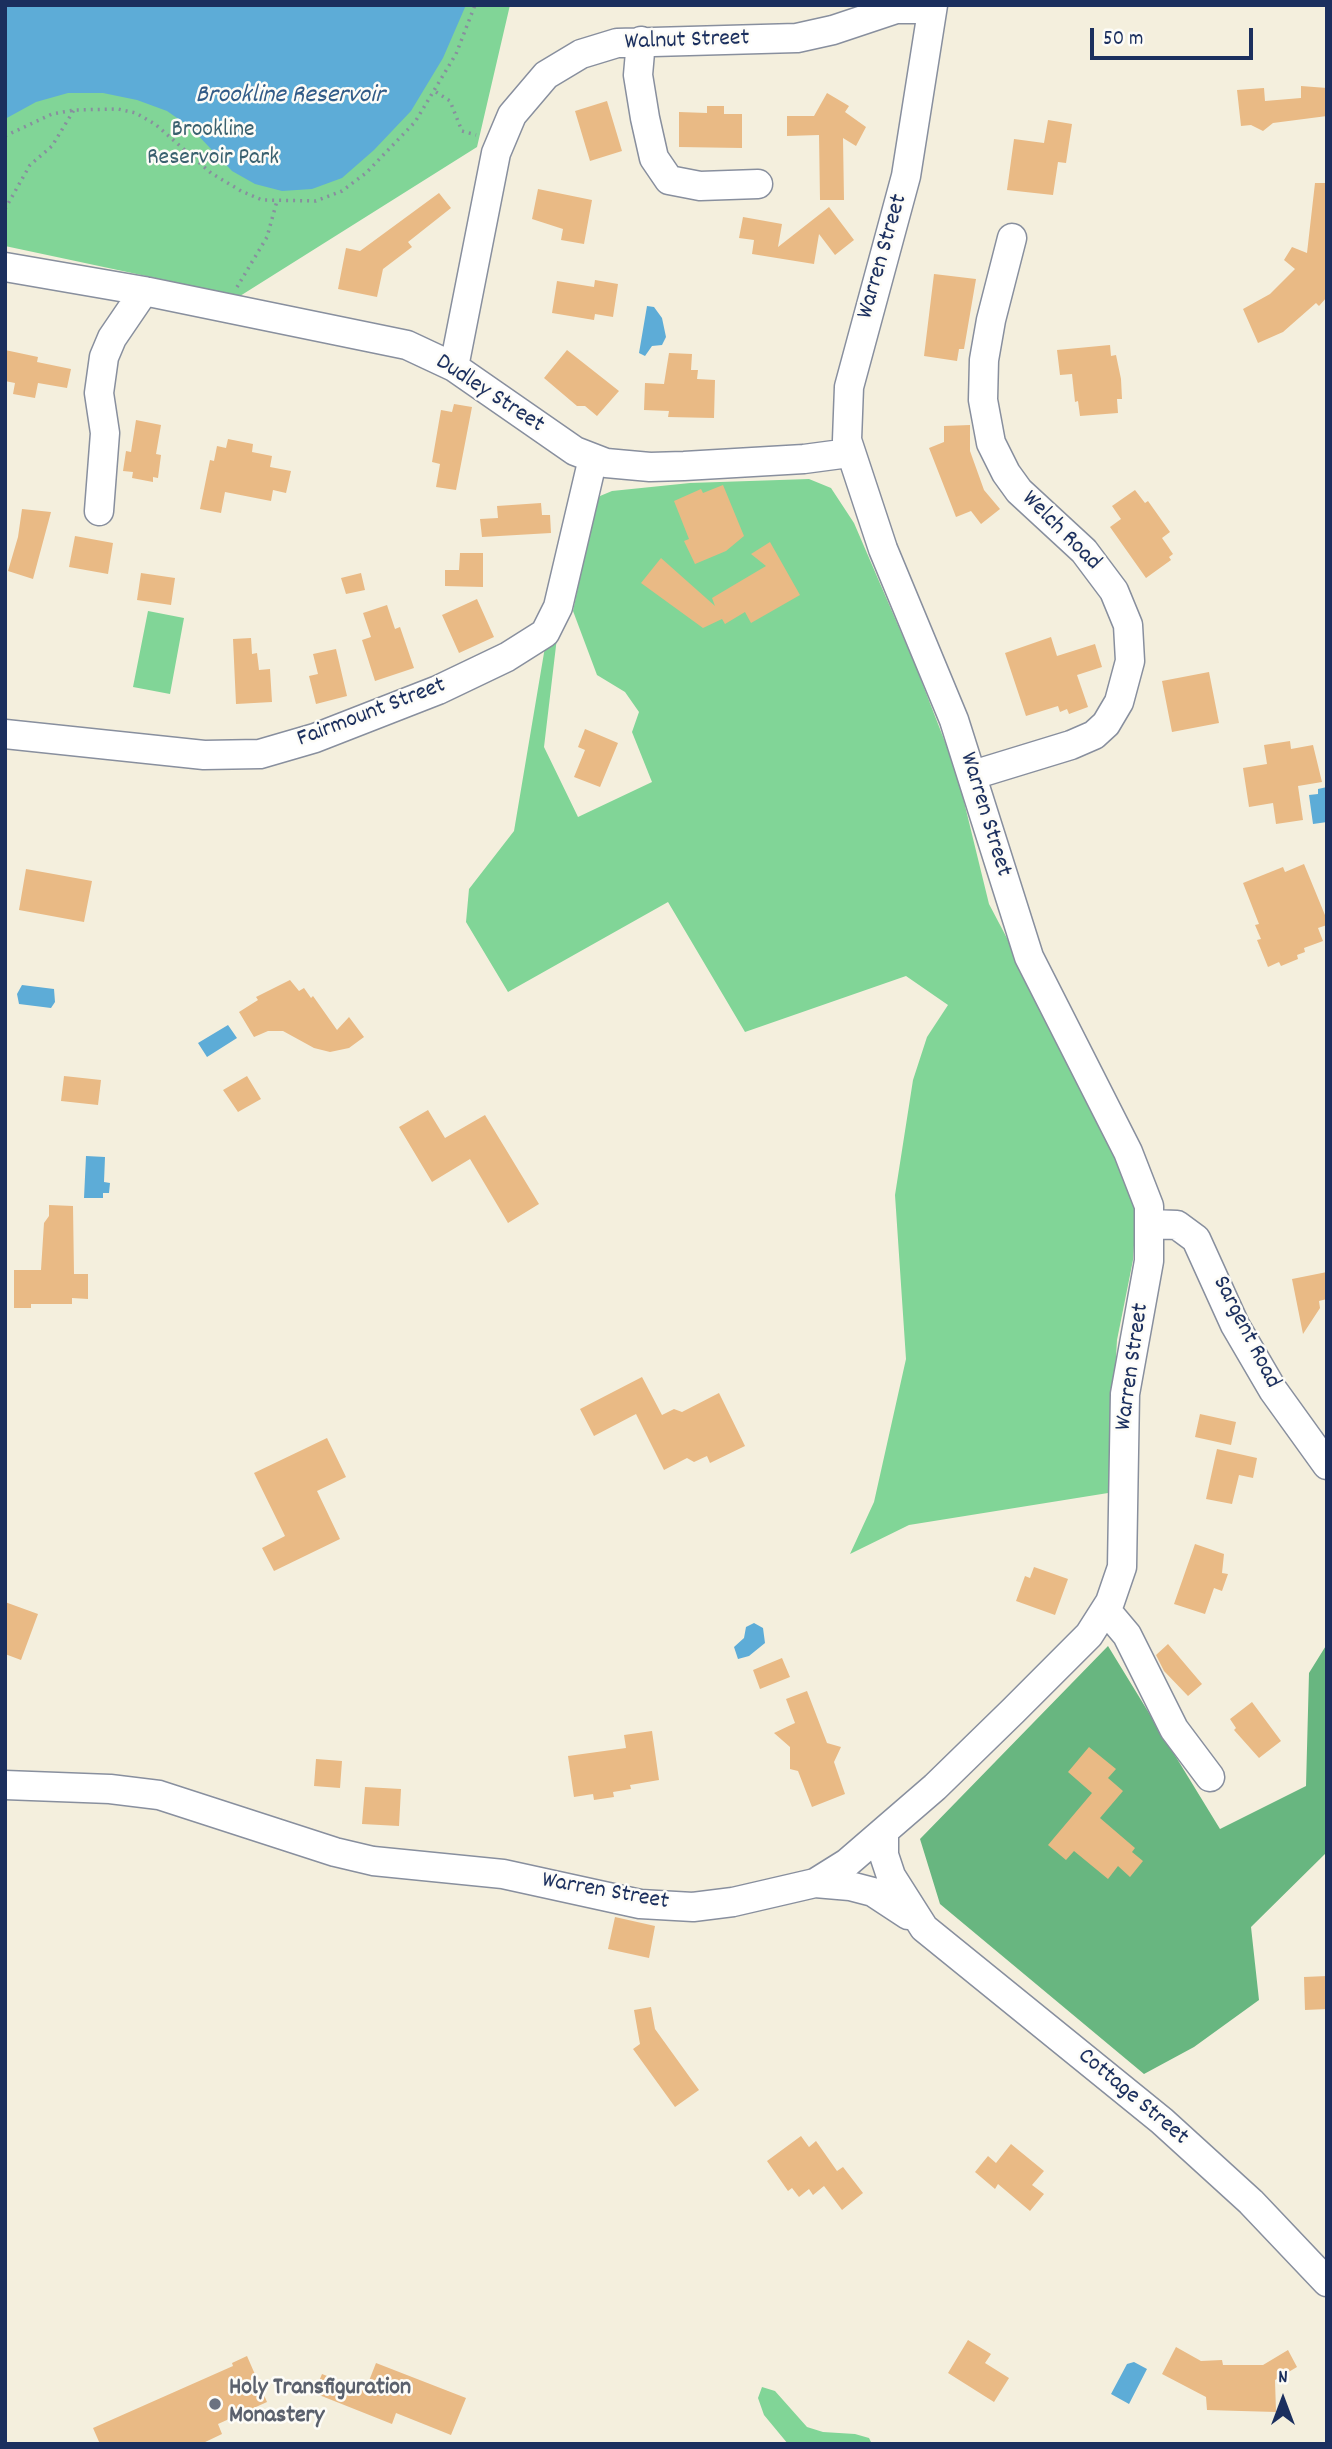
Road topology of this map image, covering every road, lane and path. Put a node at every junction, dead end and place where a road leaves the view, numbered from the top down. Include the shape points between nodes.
1 (475, 5) edge
2 (933, 7) edge
3 (641, 41) junction
4 (436, 92) junction
5 (74, 110) junction
6 (5, 136) edge
7 (485, 138) dead end
8 (758, 184) dead end
9 (277, 201) junction
10 (5, 209) edge
11 (1012, 238) dead end
12 (5, 267) edge
13 (144, 291) junction
14 (232, 298) dead end
15 (454, 367) junction
16 (849, 453) junction
17 (593, 458) junction
18 (99, 511) dead end
19 (5, 734) edge
20 (973, 775) junction
21 (1150, 1224) junction
22 (1327, 1465) edge
23 (1106, 1610) junction
24 (1210, 1777) dead end
25 (5, 1785) edge
26 (884, 1833) junction
27 (815, 1882) junction
28 (924, 1928) junction
29 (1327, 2281) edge

1 - 4 path
2 - 3 street, Walnut Street via 900,8 797,37
2 - 16 street, Warren Street via 906,176 849,387 845,423
3 - 8 street via 638,75 645,118 654,158 669,180 700,186
3 - 15 street, Walnut Street via 594,49 562,64 531,89 512,115 496,153
4 - 7 path via 450,101 462,131
4 - 9 path via 394,145 342,191 316,201
5 - 6 path via 52,114
5 - 9 path via 136,113 221,179 262,200
5 - 10 path via 51,146 30,164
9 - 14 path via 267,237
11 - 20 street, Welch Road via 984,360 983,400 991,443 1019,491 1084,551 1114,591 1128,625 1130,661 1119,702 1094,735
12 - 13 street, Dudley Street
13 - 15 street, Dudley Street via 407,345
13 - 18 street via 104,357 99,393 105,433
15 - 17 street, Dudley Street via 529,421
16 - 17 street, Dudley Street via 650,467
16 - 20 street, Warren Street
17 - 19 street, Fairmount Street via 549,628 528,646 449,685 260,754 204,755
20 - 21 street, Warren Street via 1026,948 1128,1152 1146,1194
21 - 22 street, Sargent Road via 1177,1225 1196,1239 1241,1336
21 - 23 street, Warren Street via 1146,1287 1125,1394 1122,1567
23 - 24 street via 1127,1635 1174,1729
23 - 26 street, Warren Street via 1089,1635
25 - 27 street, Warren Street via 159,1795 373,1861 503,1874 655,1906 733,1902
26 - 27 street, Warren Street
26 - 28 street, Cottage Street via 884,1856 891,1876
27 - 28 street, Cottage Street via 873,1892
28 - 29 street, Cottage Street via 1163,2121

